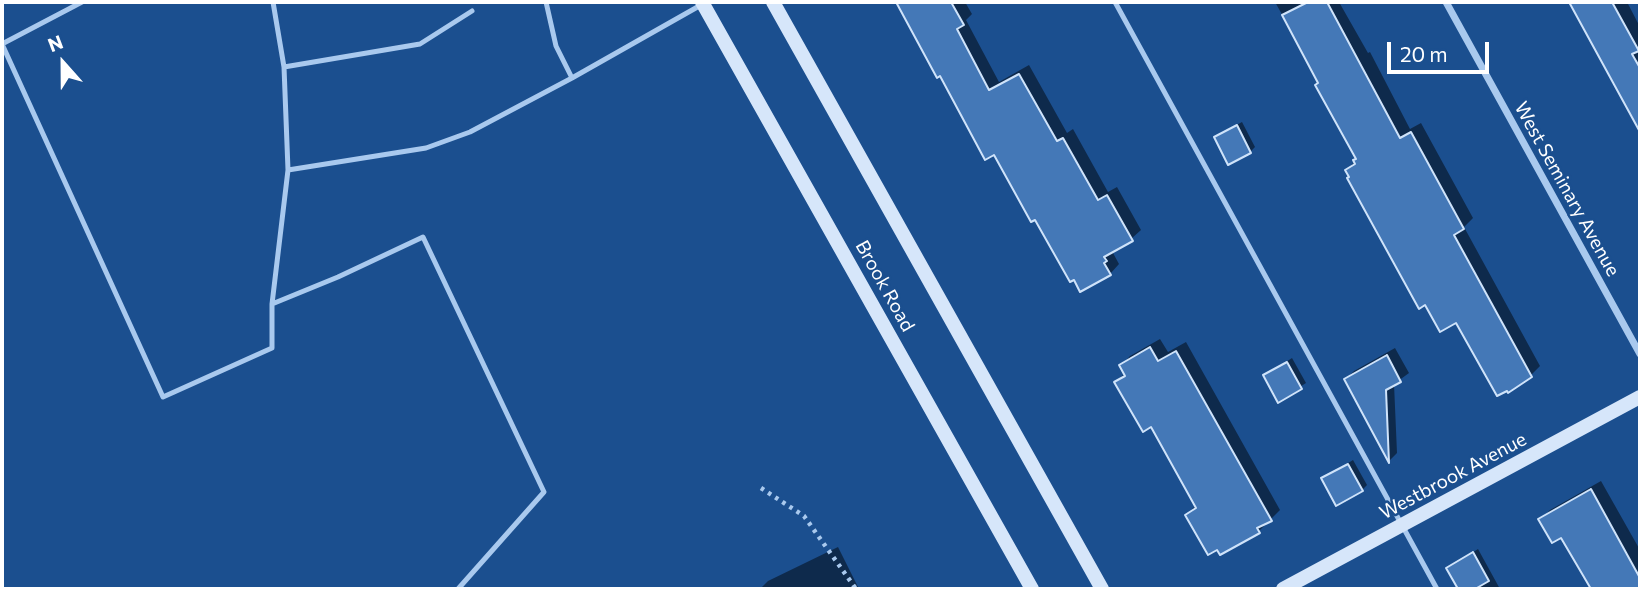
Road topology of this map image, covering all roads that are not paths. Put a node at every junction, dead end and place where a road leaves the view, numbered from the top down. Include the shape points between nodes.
1 (82, 2) edge
2 (272, 2) edge
3 (546, 2) edge
4 (704, 2) edge
5 (773, 2) edge
6 (1115, 2) edge
7 (1446, 2) edge
8 (472, 11) dead end
9 (285, 67) junction
10 (572, 78) junction
11 (288, 170) junction
12 (272, 304) junction
13 (1640, 354) edge
14 (1640, 397) edge
15 (1402, 525) junction
16 (458, 589) edge
17 (1032, 589) edge
18 (1102, 589) edge
19 (1283, 589) edge
20 (1437, 589) edge

1 - 12 lane via 2,44 163,397 272,348
2 - 9 lane
3 - 10 lane via 556,47
4 - 10 lane
4 - 17 main road, Brook Road
5 - 18 main road
6 - 15 lane
7 - 13 street, West Seminary Avenue
8 - 9 lane via 420,44
9 - 11 lane
10 - 11 lane via 470,132 426,148
11 - 12 lane
12 - 16 lane via 423,237 544,492
14 - 15 main road, Westbrook Avenue
15 - 19 main road, Westbrook Avenue
15 - 20 lane

